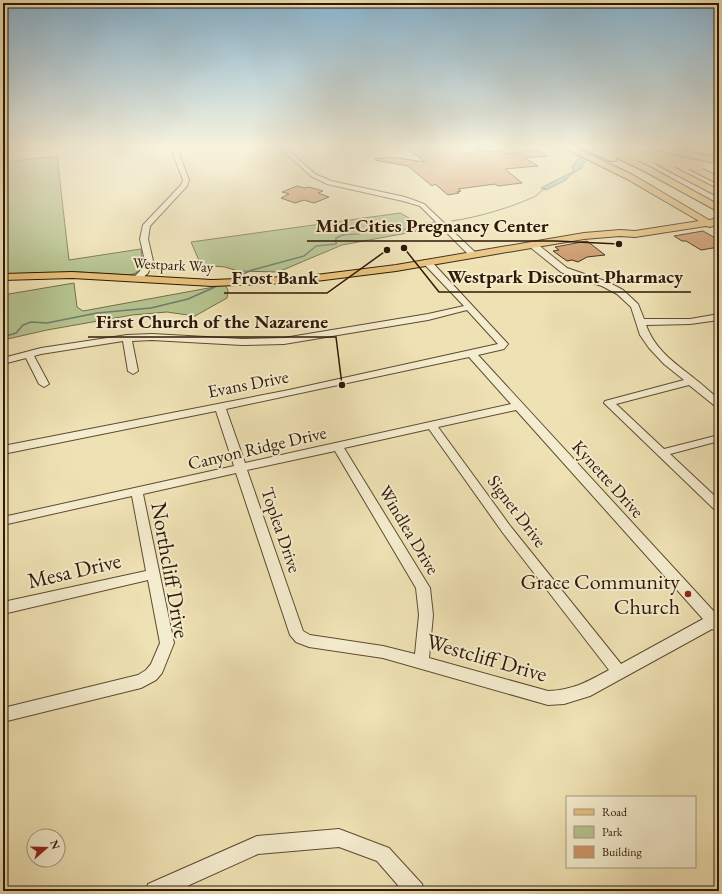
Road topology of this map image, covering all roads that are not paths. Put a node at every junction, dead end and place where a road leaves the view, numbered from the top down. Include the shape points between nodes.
1 (181, 189) edge
2 (360, 189) edge
3 (649, 189) edge
4 (680, 189) edge
5 (693, 189) edge
6 (709, 189) edge
7 (719, 194) edge
8 (719, 202) edge
9 (718, 216) edge
10 (699, 218) junction
11 (708, 223) junction
12 (719, 230) edge
13 (626, 233) junction
14 (533, 245) junction
15 (477, 254) junction
16 (427, 262) junction
17 (3, 277) edge
18 (136, 279) junction
19 (470, 307) junction
20 (719, 317) edge
21 (641, 322) junction
22 (127, 338) junction
23 (223, 341) junction
24 (218, 352) dead end
25 (29, 354) junction
26 (472, 354) junction
27 (3, 361) edge
28 (133, 371) dead end
29 (692, 381) junction
30 (44, 384) dead end
31 (719, 404) edge
32 (518, 406) junction
33 (220, 407) junction
34 (432, 426) junction
35 (719, 438) edge
36 (338, 447) junction
37 (3, 450) edge
38 (662, 453) junction
39 (241, 469) junction
40 (137, 492) junction
41 (719, 507) edge
42 (3, 521) edge
43 (154, 574) junction
44 (3, 608) edge
45 (716, 624) edge
46 (327, 643) joint
47 (421, 662) junction
48 (620, 673) junction
49 (3, 715) edge
50 (155, 891) edge
51 (415, 891) edge

1 - 18 street via 147,225 144,239 149,261 145,271
2 - 15 street via 422,201
3 - 10 main road
4 - 9 highway
5 - 8 highway
6 - 7 highway
9 - 10 main road, Westpark Way
9 - 11 main road, Westpark Way
10 - 11 main road
10 - 13 main road, Westpark Way
11 - 12 main road
11 - 13 main road, Westpark Way via 635,234
13 - 14 main road, Westpark Way via 584,236
14 - 15 main road, Westpark Way
14 - 21 street via 564,270 620,292 636,306
15 - 16 main road, Westpark Way
16 - 18 main road, Westpark Way via 326,277 212,283
16 - 19 street
17 - 18 main road, Westpark Way via 72,275
19 - 23 street via 428,317 284,341
19 - 26 street, Evans Drive via 503,344 499,348
20 - 21 street via 676,323
21 - 29 street via 645,336 652,346 667,362
22 - 23 street
22 - 25 street
22 - 28 street
23 - 24 street
25 - 27 street
25 - 30 street
26 - 32 street, Kynette Drive
26 - 33 street, Evans Drive
29 - 31 street
29 - 38 street via 609,403
32 - 34 street, Canyon Ridge Drive
32 - 45 street, Kynette Drive
33 - 37 street, Evans Drive
33 - 39 street, Toplea Drive
34 - 36 street, Canyon Ridge Drive
34 - 48 street, Signet Drive via 508,530
35 - 38 street
36 - 39 street, Canyon Ridge Drive
36 - 47 street, Windlea Drive via 423,589 427,608
38 - 41 street
39 - 40 street, Canyon Ridge Drive
39 - 46 street, Toplea Drive via 297,635 309,641
40 - 42 street, Canyon Ridge Drive
40 - 43 street, Northcliff Drive
43 - 44 street, Mesa Drive
43 - 49 street, Northcliff Drive via 167,643 157,668 151,675 140,681
45 - 48 street, Westcliff Drive
46 - 47 street, Westcliff Drive via 383,652
47 - 48 street, Westcliff Drive via 548,698 585,691
50 - 51 street via 257,845 339,838 383,854

